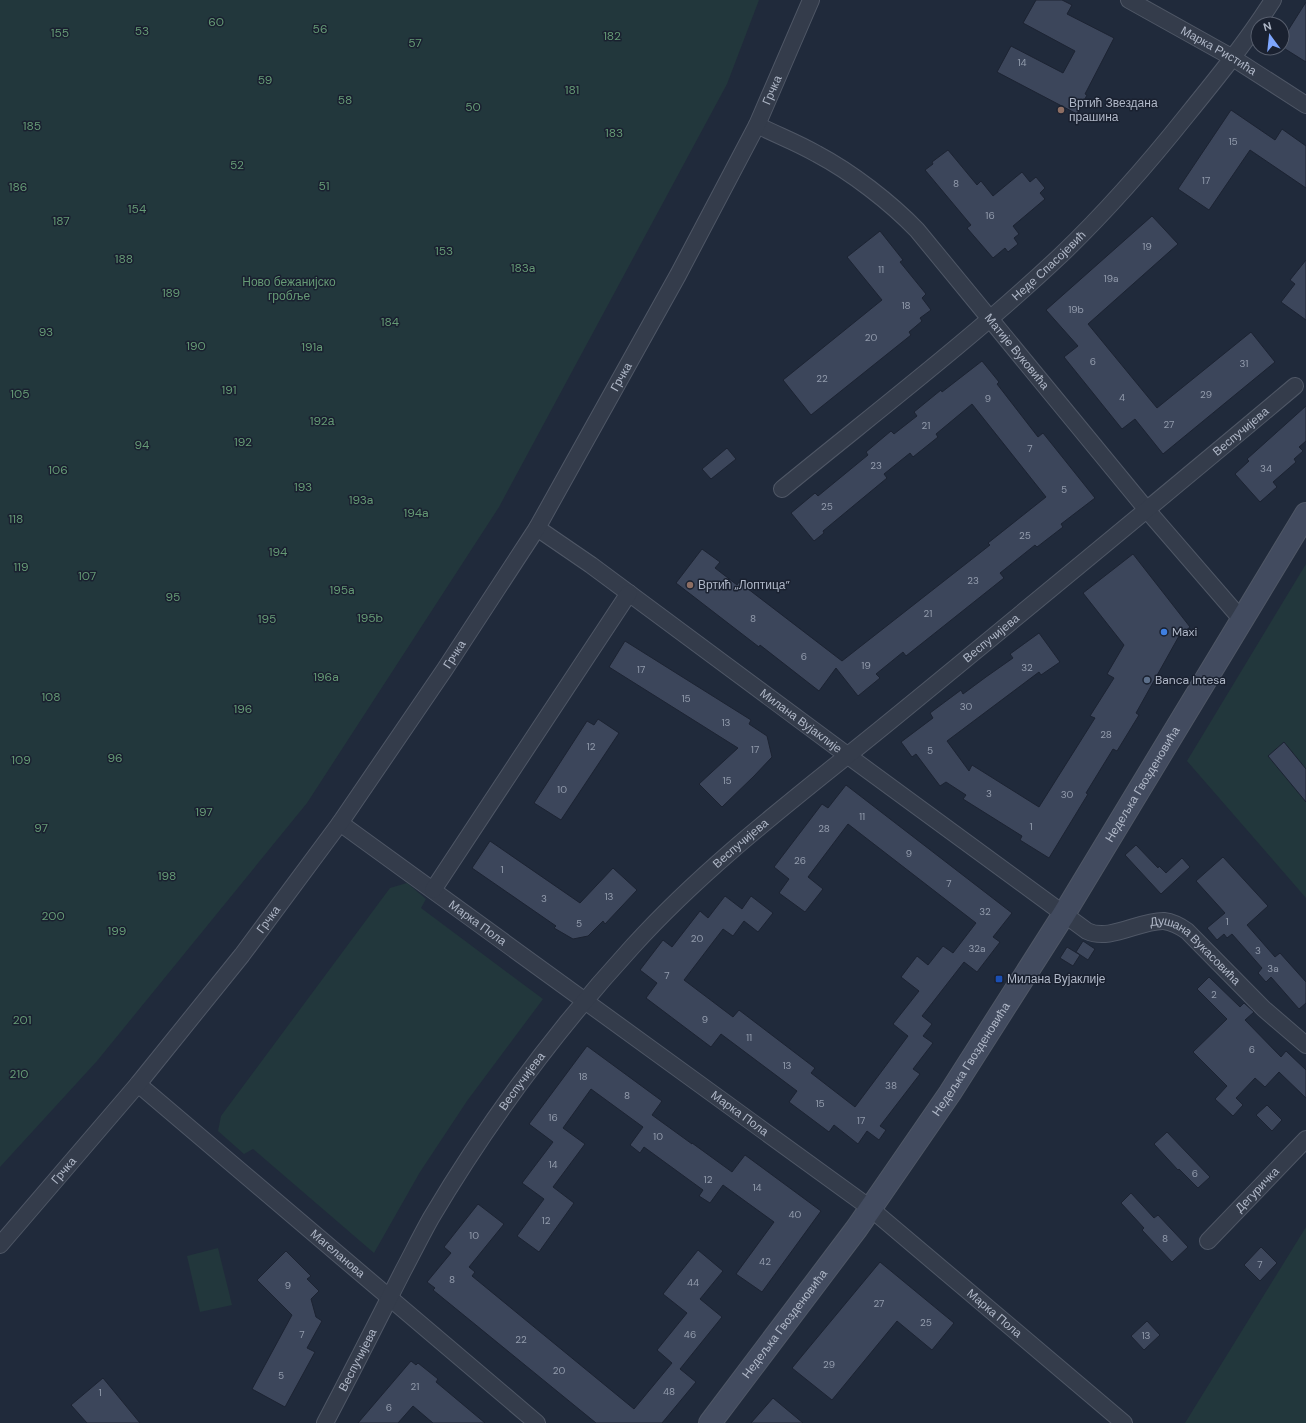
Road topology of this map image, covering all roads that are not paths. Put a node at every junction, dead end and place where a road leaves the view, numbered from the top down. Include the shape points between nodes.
1 (811, 0) edge
2 (1129, 0) edge
3 (1273, 0) edge
4 (1233, 58) junction
5 (1306, 105) edge
6 (757, 125) junction
7 (990, 319) junction
8 (1294, 386) dead end
9 (782, 489) dead end
10 (1147, 510) junction
11 (1306, 514) edge
12 (537, 528) junction
13 (630, 593) junction
14 (1242, 620) junction
15 (847, 755) junction
16 (340, 823) junction
17 (433, 890) junction
18 (1064, 914) junction
19 (585, 1001) junction
20 (1306, 1045) edge
21 (138, 1084) junction
22 (1306, 1139) edge
23 (870, 1208) junction
24 (1208, 1241) dead end
25 (0, 1245) edge
26 (389, 1298) junction
27 (325, 1423) edge
28 (538, 1423) edge
29 (710, 1423) edge
30 (1124, 1423) edge

1 - 6 street, Грчка
2 - 4 street, Марка Ристића
3 - 4 street, Неде Спасојевић
4 - 5 street, Марка Ристића
4 - 7 street, Неде Спасојевић via 1134,180 1062,254
6 - 7 street, Матије Вуковића via 843,168 898,211 917,230
6 - 12 street, Грчка via 678,275
7 - 9 street, Неде Спасојевић
7 - 10 street, Матије Вуковића
8 - 10 street, Веспучијева
10 - 14 street, Матије Вуковића
10 - 15 street, Веспучијева
11 - 14 main road, Недељка Гвозденовића
12 - 13 street, Милана Вујаклије
12 - 16 street, Грчка
13 - 15 street, Милана Вујаклије
13 - 17 street
14 - 18 main road, Недељка Гвозденовића
15 - 18 street, Милана Вујаклије
15 - 19 street, Веспучијева via 706,873 633,946
16 - 17 street, Марка Пола
16 - 21 street, Грчка via 242,955
17 - 19 street, Марка Пола
18 - 20 street, Душана Вукасовића via 1085,930 1096,933 1109,933 1157,922 1179,926 1199,942 1264,1009
18 - 23 main road, Недељка Гвозденовића via 950,1093
19 - 23 street, Марка Пола
19 - 26 street, Веспучијева via 524,1078 474,1150 430,1220
21 - 25 street, Грчка
21 - 26 street, Магеланова
22 - 24 street, Дегуричка
23 - 29 main road, Недељка Гвозденовића
23 - 30 street, Марка Пола
26 - 27 street, Веспучијева
26 - 28 street, Магеланова

